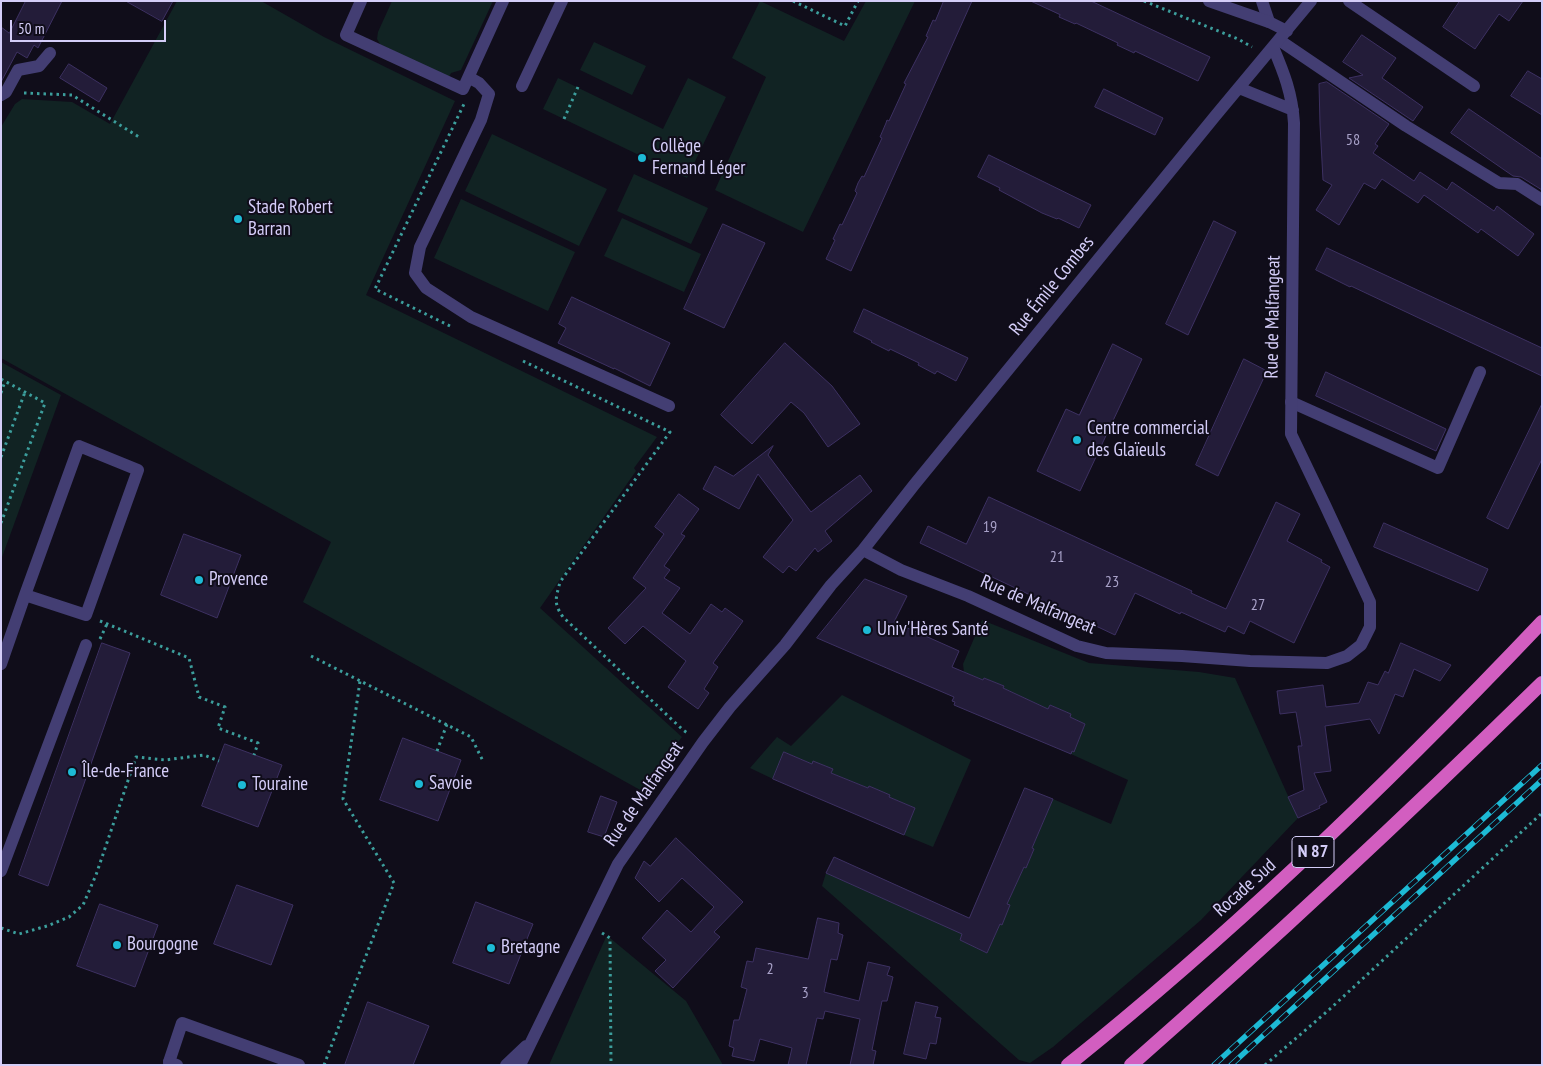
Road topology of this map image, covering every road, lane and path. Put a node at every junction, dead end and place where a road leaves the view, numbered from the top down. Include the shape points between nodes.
1 (361, 1) edge
2 (503, 1) edge
3 (562, 1) edge
4 (792, 1) edge
5 (858, 1) edge
6 (1144, 1) edge
7 (1209, 1) edge
8 (1262, 1) edge
9 (1311, 1) edge
10 (1350, 1) edge
11 (1269, 22) junction
12 (1276, 43) junction
13 (50, 52) dead end
14 (467, 83) junction
15 (522, 86) dead end
16 (1474, 86) dead end
17 (578, 88) dead end
18 (1238, 88) junction
19 (4, 93) edge
20 (1293, 110) junction
21 (564, 119) dead end
22 (139, 137) dead end
23 (1542, 200) edge
24 (454, 327) dead end
25 (515, 357) dead end
26 (1480, 372) dead end
27 (1, 379) edge
28 (6, 381) junction
29 (25, 392) junction
30 (1, 393) edge
31 (1291, 402) junction
32 (669, 406) dead end
33 (1, 457) edge
34 (1, 523) edge
35 (863, 550) junction
36 (25, 595) junction
37 (86, 615) junction
38 (1542, 622) edge
39 (86, 646) dead end
40 (312, 656) dead end
41 (1, 664) edge
42 (360, 681) junction
43 (1542, 684) edge
44 (447, 724) junction
45 (703, 742) junction
46 (437, 751) dead end
47 (254, 755) dead end
48 (219, 761) dead end
49 (483, 761) dead end
50 (1542, 813) edge
51 (1, 871) edge
52 (589, 924) junction
53 (1, 928) edge
54 (533, 1039) junction
55 (173, 1063) edge
56 (299, 1065) edge
57 (324, 1065) edge
58 (506, 1065) edge
59 (520, 1065) edge
60 (611, 1065) edge
61 (1068, 1065) edge
62 (1131, 1065) edge
63 (1265, 1065) edge

1 - 14 street via 346,35
2 - 14 street
3 - 15 street
4 - 5 path via 846,26
6 - 12 path via 1238,39
7 - 11 street
8 - 11 street
9 - 12 street
10 - 16 street
11 - 12 street
12 - 18 street, Rue Émile Combes
12 - 20 street, Rue de Malfangeat
12 - 23 street via 1490,178 1499,183 1517,184
13 - 19 street via 40,66 18,70
14 - 24 path via 468,95 375,289
14 - 32 street via 479,83 489,94 481,120 420,247 415,274 426,288 471,317
17 - 21 path
18 - 20 street
18 - 35 street, Rue Émile Combes
19 - 22 path via 72,95
20 - 31 street, Rue de Malfangeat
25 - 45 path via 670,432 560,582 555,599 563,617 683,730
26 - 31 street via 1438,468
27 - 28 path
28 - 29 path
28 - 30 path
29 - 33 path
29 - 34 path via 45,404
31 - 35 street, Rue de Malfangeat via 1291,434 1370,602 1370,627 1361,645 1346,656 1327,663 1106,653 1076,646 968,596 901,570
35 - 45 street, Rue de Malfangeat
36 - 37 street
36 - 37 street via 79,446 138,470
36 - 41 street
37 - 47 path via 189,658 199,697 225,707 218,728 258,743
38 - 61 highway, Rocade Sud / N 87 via 1319,846 1174,976
39 - 51 street
40 - 42 path
42 - 44 path
42 - 57 path via 343,799 394,883
43 - 62 highway, N 87 via 1339,878
44 - 46 path
44 - 49 path via 471,737
45 - 52 street, Rue de Malfangeat via 618,864
48 - 53 path via 204,755 165,760 136,757 83,905 69,917 19,934
50 - 63 path
52 - 54 street, Rue de Malfangeat
52 - 60 path via 610,938
54 - 58 street, Rue de Malfangeat
54 - 59 street, Rue de Malfangeat
55 - 56 street via 182,1023

